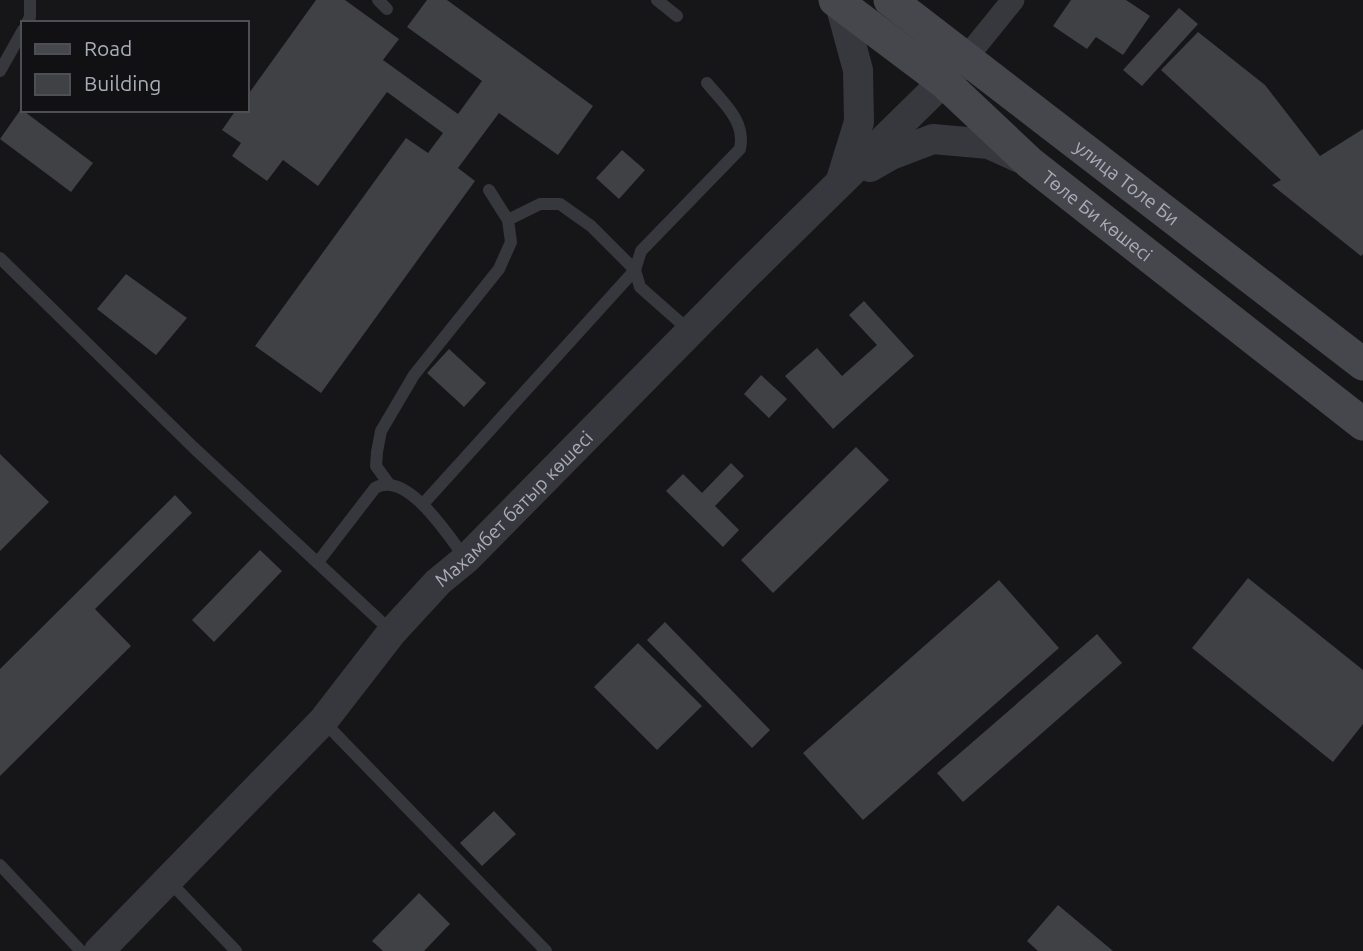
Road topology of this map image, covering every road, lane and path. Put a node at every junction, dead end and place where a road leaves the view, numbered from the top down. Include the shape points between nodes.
1 (30, 0) edge
2 (657, 0) edge
3 (890, 0) edge
4 (1013, 0) edge
5 (838, 2) edge
6 (677, 16) dead end
7 (28, 21) edge
8 (21, 34) edge
9 (966, 58) junction
10 (0, 71) edge
11 (944, 82) junction
12 (707, 83) dead end
13 (1030, 163) junction
14 (839, 185) junction
15 (489, 190) dead end
16 (508, 220) junction
17 (0, 258) edge
18 (635, 270) junction
19 (692, 333) junction
20 (1363, 364) edge
21 (1363, 424) edge
22 (389, 484) junction
23 (423, 504) junction
24 (466, 559) junction
25 (318, 562) junction
26 (392, 632) junction
27 (323, 721) junction
28 (0, 865) edge
29 (168, 880) junction
30 (80, 951) edge
31 (99, 951) edge
32 (236, 951) edge
33 (546, 951) edge

1 - 7 lane
2 - 6 lane
3 - 9 main road, улица Толе Би
4 - 9 street
5 - 11 main road, Төле Би көшесі
5 - 14 street via 858,70 859,122
8 - 10 lane
9 - 11 street, Махамбет батыр көшесі
9 - 20 main road, улица Толе Би
11 - 13 main road, Төле Би көшесі
11 - 14 street, Махамбет батыр көшесі
12 - 18 lane via 741,125 740,149 641,251
13 - 14 street via 989,144 933,139 891,155
13 - 21 main road, Төле Би көшесі
14 - 19 street, Махамбет батыр көшесі
15 - 16 lane
16 - 18 lane via 540,204 560,204 591,226
16 - 22 lane via 511,242 499,269 414,375 381,431 376,466
17 - 25 lane
18 - 19 lane via 640,287
18 - 23 lane
19 - 24 street, Махамбет батыр көшесі
22 - 23 lane
22 - 25 lane via 375,488
23 - 24 lane
24 - 26 street, Махамбет батыр көшесі
25 - 26 lane
26 - 27 street, Махамбет батыр көшесі
27 - 29 street, Махамбет батыр көшесі
27 - 33 lane
28 - 30 lane
29 - 31 street, Махамбет батыр көшесі
29 - 32 lane

